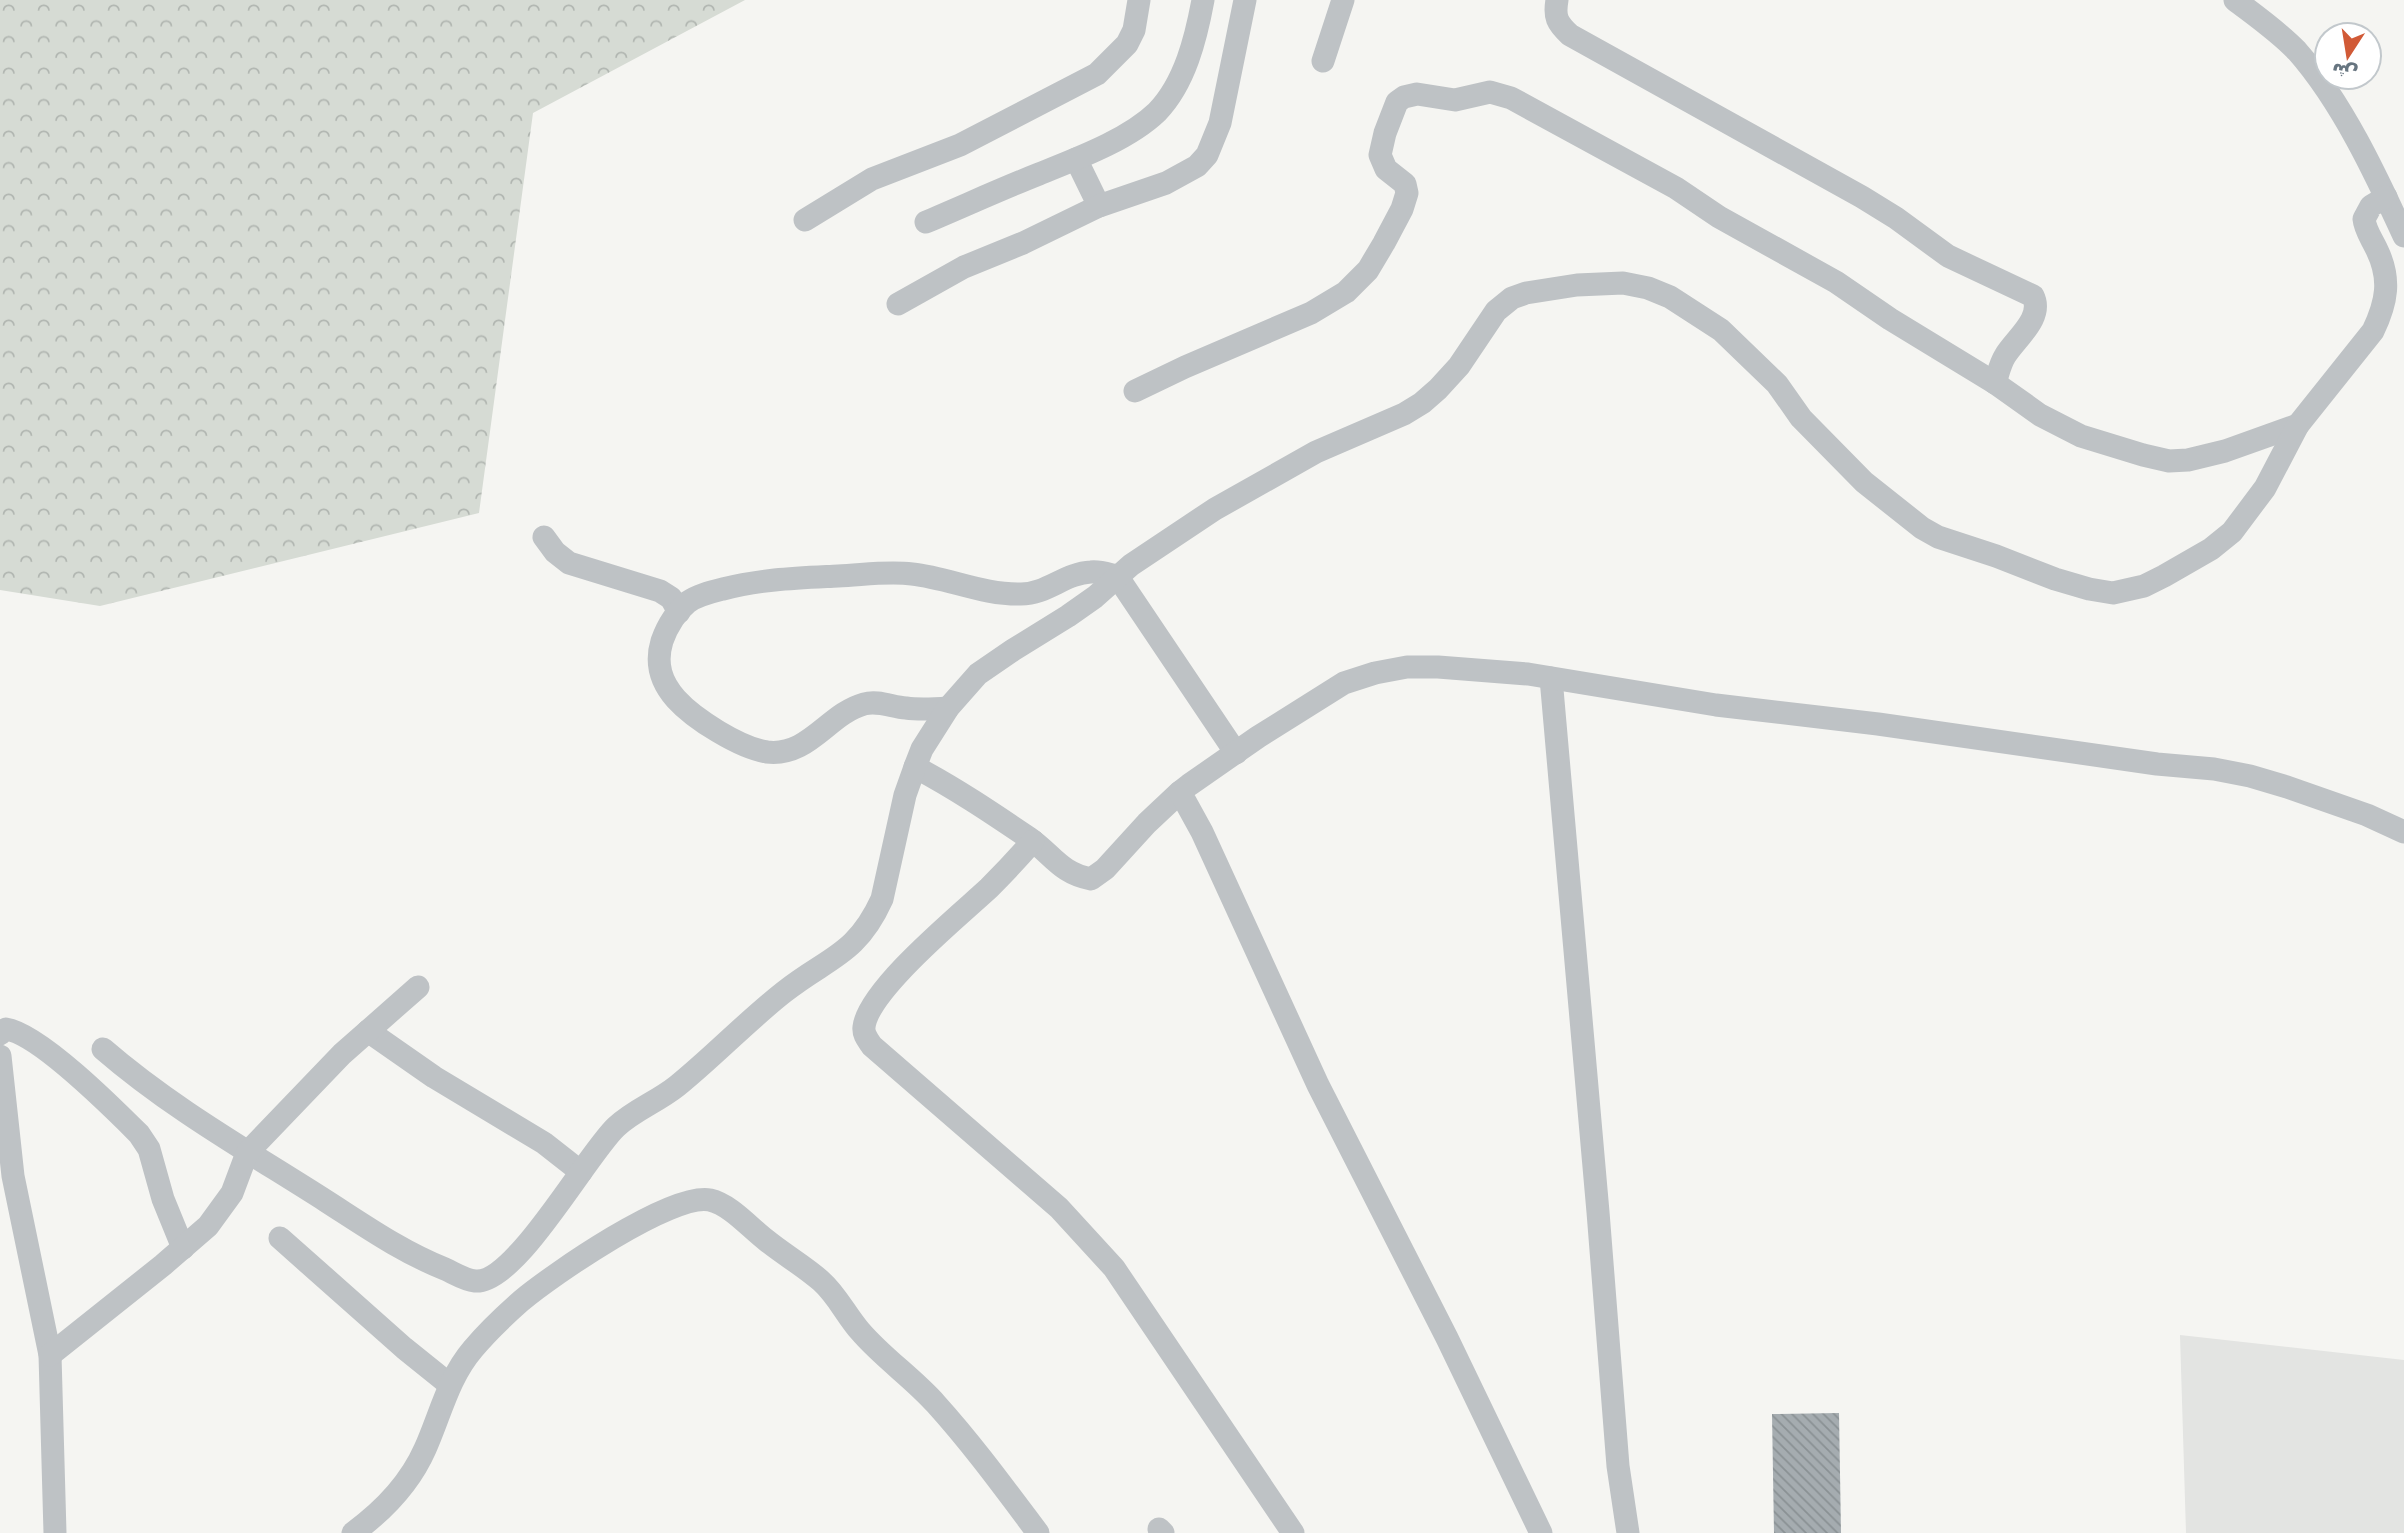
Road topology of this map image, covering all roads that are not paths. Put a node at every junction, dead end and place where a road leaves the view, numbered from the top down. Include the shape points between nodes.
1 (1139, 0) edge
2 (1203, 0) edge
3 (1245, 0) edge
4 (1343, 0) edge
5 (1557, 0) edge
6 (2235, 0) edge
7 (1323, 61) dead end
8 (1076, 159) junction
9 (2386, 197) junction
10 (1098, 206) junction
11 (805, 220) dead end
12 (926, 222) dead end
13 (2404, 236) edge
14 (898, 304) dead end
15 (1995, 383) junction
16 (1135, 391) dead end
17 (2298, 425) junction
18 (544, 537) dead end
19 (1117, 576) junction
20 (679, 611) junction
21 (1551, 678) junction
22 (948, 708) junction
23 (1236, 753) junction
24 (915, 767) junction
25 (1180, 792) junction
26 (2404, 832) edge
27 (1033, 841) junction
28 (418, 987) dead end
29 (368, 1031) junction
30 (0, 1034) edge
31 (103, 1049) dead end
32 (0, 1056) edge
33 (247, 1153) junction
34 (582, 1172) junction
35 (280, 1238) dead end
36 (183, 1248) junction
37 (50, 1355) junction
38 (450, 1385) junction
39 (55, 1533) edge
40 (354, 1533) edge
41 (1038, 1533) edge
42 (1293, 1533) edge
43 (1541, 1533) edge
44 (1628, 1533) edge

1 - 11 street via 1134,30 1097,74 960,145 872,179
2 - 8 street via 1196,38 1165,102 1131,131
3 - 10 street via 1220,123 1207,155 1179,176
4 - 7 street
5 - 15 street via 1555,18 1570,34 1861,197 1948,256 2033,296 2036,304 2031,322 2005,356
6 - 9 street via 2296,50 2319,80
8 - 10 street
8 - 12 street
9 - 13 street
9 - 17 street via 2371,206 2364,219 2387,276 2380,317
10 - 14 street via 964,267
15 - 16 street via 1676,188 1511,98 1490,92 1455,100 1413,94 1397,102 1380,155 1386,169 1405,184 1405,200 1368,270 1346,292 1311,313
15 - 17 street via 2040,415 2081,436 2169,461 2207,456
17 - 19 street via 2264,488 2232,532 2164,576 2126,591 2101,592 1922,528 1864,482 1801,418 1777,384 1721,330 1670,297 1623,283 1577,285 1512,298 1496,311 1459,366 1422,403 1259,482
18 - 20 street via 569,563 660,590
19 - 20 street via 1084,573 1023,594 979,590 912,574 780,579 707,593
19 - 22 street via 1096,597 986,669
19 - 23 street
20 - 22 street via 658,658 664,682 680,703 751,748 790,750 864,704
21 - 23 street via 1438,667 1375,673 1344,683
21 - 26 street via 1716,705 2249,775
21 - 44 street via 1618,1466
22 - 24 street
23 - 25 street
24 - 27 street
24 - 34 street via 882,899 856,942 782,993 674,1088 631,1114
25 - 27 street via 1091,879 1073,875
25 - 43 street via 1318,1085
27 - 42 street via 913,958 872,1007 864,1034 1059,1208 1114,1268
28 - 29 street
29 - 33 street
29 - 34 street
30 - 36 street via 9,1029 36,1042 139,1134 149,1149
31 - 33 street
32 - 37 street via 13,1176
33 - 34 street via 383,1239 474,1281 490,1276 522,1250
33 - 36 street via 226,1203
35 - 38 street
36 - 37 street
37 - 39 street
38 - 40 street via 426,1449 408,1479
38 - 41 street via 470,1352 495,1325 564,1269 653,1216 692,1200 709,1200 727,1208 827,1287 861,1332 970,1443

